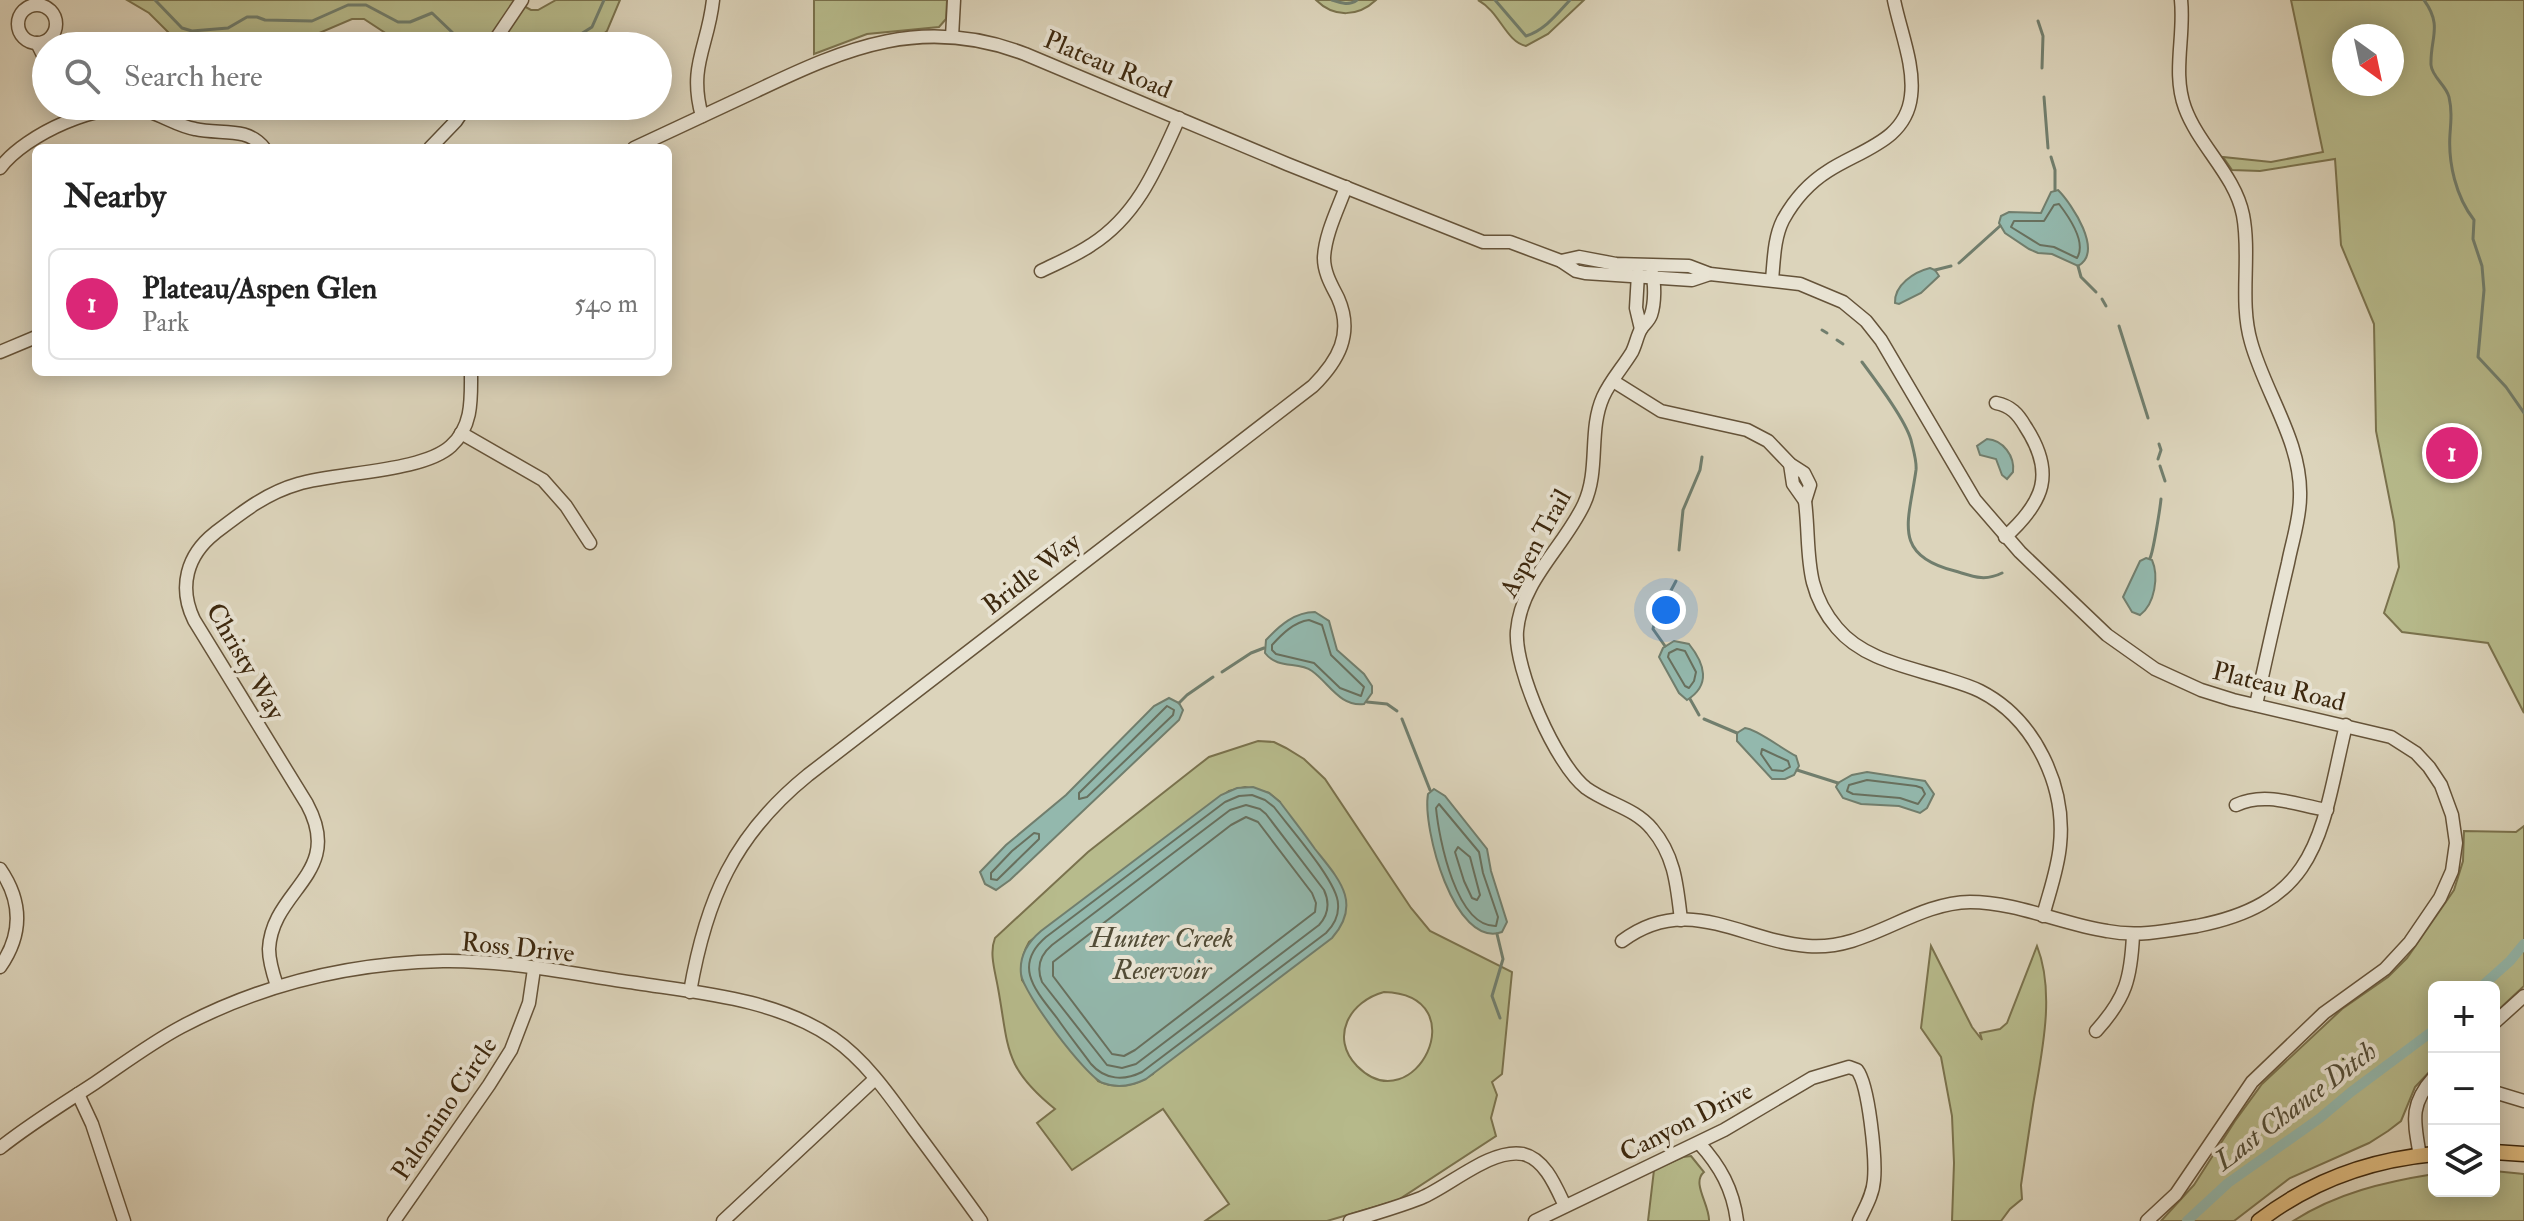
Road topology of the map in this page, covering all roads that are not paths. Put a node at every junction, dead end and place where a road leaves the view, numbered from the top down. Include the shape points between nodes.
1 (522, 0) edge
2 (713, 0) edge
3 (954, 0) edge
4 (1894, 0) edge
5 (2181, 0) edge
6 (500, 32) edge
7 (952, 37) junction
8 (702, 116) junction
9 (1179, 118) junction
10 (65, 120) edge
11 (167, 120) edge
12 (457, 120) edge
13 (260, 144) edge
14 (434, 144) edge
15 (642, 144) edge
16 (0, 168) edge
17 (1346, 187) junction
18 (1561, 261) junction
19 (1645, 265) junction
20 (1041, 271) dead end
21 (1710, 274) junction
22 (1636, 278) junction
23 (1653, 279) junction
24 (1772, 280) junction
25 (1641, 329) junction
26 (32, 339) edge
27 (0, 352) edge
28 (471, 376) edge
29 (1613, 381) junction
30 (1996, 403) dead end
31 (461, 433) junction
32 (2005, 537) junction
33 (590, 543) dead end
34 (2256, 705) junction
35 (2346, 725) junction
36 (2236, 805) dead end
37 (2327, 810) junction
38 (0, 869) edge
39 (2043, 916) junction
40 (1681, 920) junction
41 (2133, 935) junction
42 (1622, 941) dead end
43 (0, 967) edge
44 (534, 969) junction
45 (277, 986) junction
46 (690, 992) junction
47 (2524, 996) edge
48 (2500, 1018) edge
49 (2096, 1031) dead end
50 (875, 1079) junction
51 (2428, 1087) edge
52 (78, 1094) junction
53 (2500, 1094) edge
54 (2524, 1101) edge
55 (1699, 1143) junction
56 (0, 1148) edge
57 (2500, 1152) edge
58 (2524, 1154) edge
59 (2427, 1155) edge
60 (1565, 1206) junction
61 (124, 1221) edge
62 (394, 1221) edge
63 (723, 1221) edge
64 (981, 1221) edge
65 (1350, 1221) edge
66 (1535, 1221) edge
67 (1737, 1221) edge
68 (1859, 1221) edge
69 (2147, 1221) edge
70 (2259, 1221) edge

1 - 6 street
2 - 8 street via 696,69 695,93
3 - 7 street
4 - 24 street via 1911,78 1905,116 1882,142 1829,170 1800,195 1779,230
5 - 34 street via 2183,103 2242,209 2248,329 2295,454 2300,483 2297,520
7 - 8 street, Plateau Road via 892,39 853,49
7 - 9 street, Plateau Road via 1009,48
8 - 15 street, Plateau Road
9 - 17 street, Plateau Road
9 - 20 street via 1147,186 1122,221 1090,246
10 - 16 street via 17,150
11 - 13 street via 196,130 244,134
12 - 14 street
17 - 18 street, Plateau Road via 1483,242 1510,242
17 - 46 street, Bridle Way via 1324,260 1345,321 1343,344 1333,365 1313,386 779,800 750,832 718,886
18 - 19 street, Plateau Road via 1579,257
18 - 22 street, Plateau Road via 1576,271
19 - 21 street, Plateau Road via 1689,266
19 - 22 street
19 - 23 street
21 - 23 street, Plateau Road via 1692,280
21 - 24 street, Plateau Road
22 - 23 street, Plateau Road
22 - 25 street
23 - 25 street, Aspen Trail via 1651,317
24 - 32 street, Plateau Road via 1820,290 1866,321 1963,482
25 - 29 street, Aspen Trail
26 - 27 street
28 - 31 street via 469,415
29 - 39 street via 1661,411 1759,435 1776,447 1790,464 1796,492 1805,501 1811,582 1838,629 1880,658 1981,692 2012,714 2038,749 2055,786 2061,830
29 - 40 street, Aspen Trail via 1596,423 1589,490 1523,604 1518,655 1548,731 1572,774 1589,790 1643,819 1661,841 1676,875
30 - 32 street via 2020,418 2043,465 2038,500
31 - 33 street via 543,480
31 - 45 street, Christy Way via 433,457 308,481 266,497 208,538 190,563 186,592 194,620 307,804 317,829 316,857 271,937
32 - 34 street, Plateau Road via 2096,625 2139,658 2201,690
34 - 35 street, Plateau Road
35 - 37 street
35 - 69 street, Plateau Road via 2401,743 2436,776 2456,834 2449,880 2393,961 2331,1007 2252,1082 2176,1194
36 - 37 street via 2265,798
37 - 41 street via 2307,861 2260,905 2210,923
38 - 43 street via 13,891 18,915 13,944
39 - 40 street via 1961,902 1923,911 1853,942 1817,947 1778,942 1709,920
39 - 41 street
40 - 42 street
41 - 49 street via 2125,992
44 - 45 street, Ross Drive via 412,963 341,971
44 - 46 street, Ross Drive
44 - 62 street, Palomino Circle via 529,1003 511,1050
45 - 52 street, Ross Drive via 178,1028
46 - 50 street, Ross Drive via 758,1006 804,1023 839,1043
47 - 48 street
50 - 63 street
50 - 64 street, Ross Drive
51 - 59 street via 2414,1114
52 - 56 street, Ross Drive
52 - 61 street
53 - 54 street
55 - 60 street, Canyon Drive
55 - 67 street via 1725,1177
55 - 68 street, Canyon Drive via 1812,1078 1849,1067 1857,1070 1866,1092 1875,1170
57 - 58 main road
59 - 70 main road via 2321,1182
60 - 65 street via 1543,1166 1514,1154 1489,1160 1424,1197
60 - 66 street, Canyon Drive

